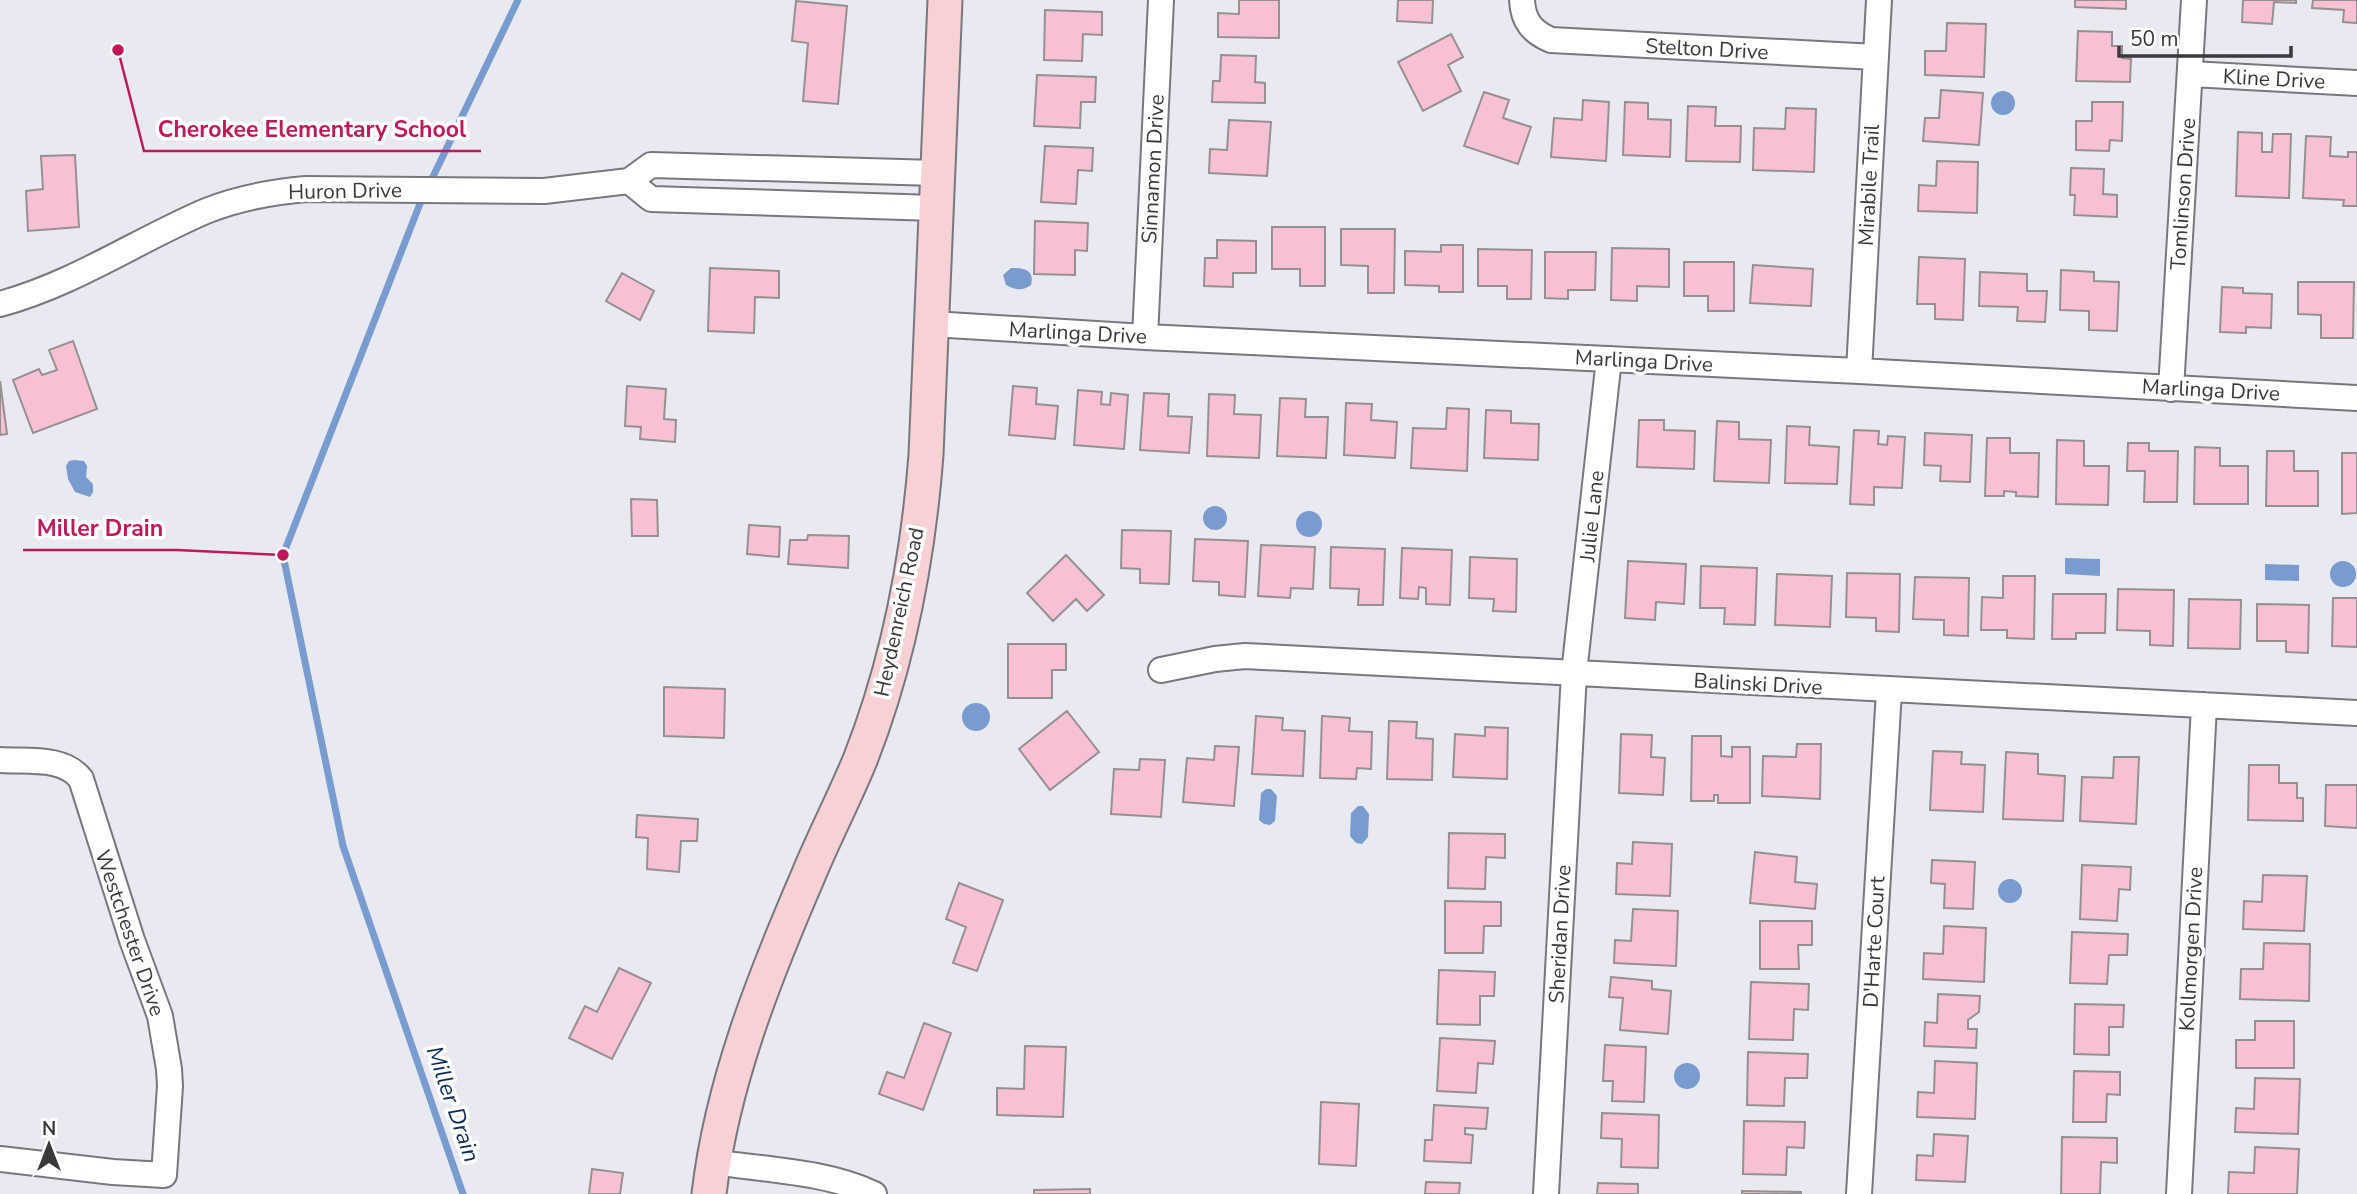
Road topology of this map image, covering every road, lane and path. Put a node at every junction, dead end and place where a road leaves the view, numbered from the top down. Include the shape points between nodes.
1 (945, 0) edge
2 (1161, 0) edge
3 (1522, 0) edge
4 (1879, 0) edge
5 (2194, 0) edge
6 (1876, 57) junction
7 (2191, 74) junction
8 (2357, 83) edge
9 (736, 166) junction
10 (936, 173) junction
11 (629, 181) junction
12 (736, 200) junction
13 (935, 208) junction
14 (0, 304) edge
15 (932, 324) junction
16 (1145, 337) junction
17 (1609, 359) junction
18 (1859, 371) junction
19 (2171, 389) junction
20 (2357, 398) edge
21 (1161, 670) dead end
22 (1574, 673) junction
23 (1889, 691) junction
24 (2204, 705) junction
25 (2357, 713) edge
26 (0, 760) edge
27 (0, 1159) edge
28 (711, 1178) edge
29 (164, 1184) edge
30 (874, 1194) edge
31 (1546, 1194) edge
32 (1859, 1194) edge
33 (2179, 1194) edge

1 - 10 street, Heydenreich Road
2 - 16 street, Sinnamon Drive
3 - 6 street, Stelton Drive via 1530,27 1539,35 1564,42
4 - 6 street, Mirabile Trail
5 - 7 street, Tomlinson Drive
6 - 18 street, Mirabile Trail
7 - 8 street, Kline Drive
7 - 19 street, Tomlinson Drive
9 - 10 street, Huron Drive
9 - 11 street, Huron Drive via 651,165
9 - 12 street
10 - 13 street, Heydenreich Road
11 - 12 street via 651,199
11 - 14 street, Huron Drive via 544,191 273,192 207,211 61,283
12 - 13 street
13 - 15 street, Heydenreich Road
15 - 16 street, Marlinga Drive
15 - 28 street, Heydenreich Road via 923,496 909,580 878,709 748,1027
16 - 17 street, Marlinga Drive
17 - 18 street, Marlinga Drive
17 - 22 street, Julie Lane
18 - 19 street, Marlinga Drive
19 - 20 street, Marlinga Drive
21 - 22 street, Balinski Drive via 1245,656
22 - 23 street, Balinski Drive
22 - 31 street, Sheridan Drive
23 - 24 street, Balinski Drive
23 - 32 street, D'Harte Court
24 - 25 street, Balinski Drive
24 - 33 street, Kollmorgen Drive
26 - 29 street, Westchester Drive via 55,763 74,770 81,779 160,1016 170,1077
27 - 29 street, Westchester Drive via 113,1172
28 - 30 street via 804,1174

